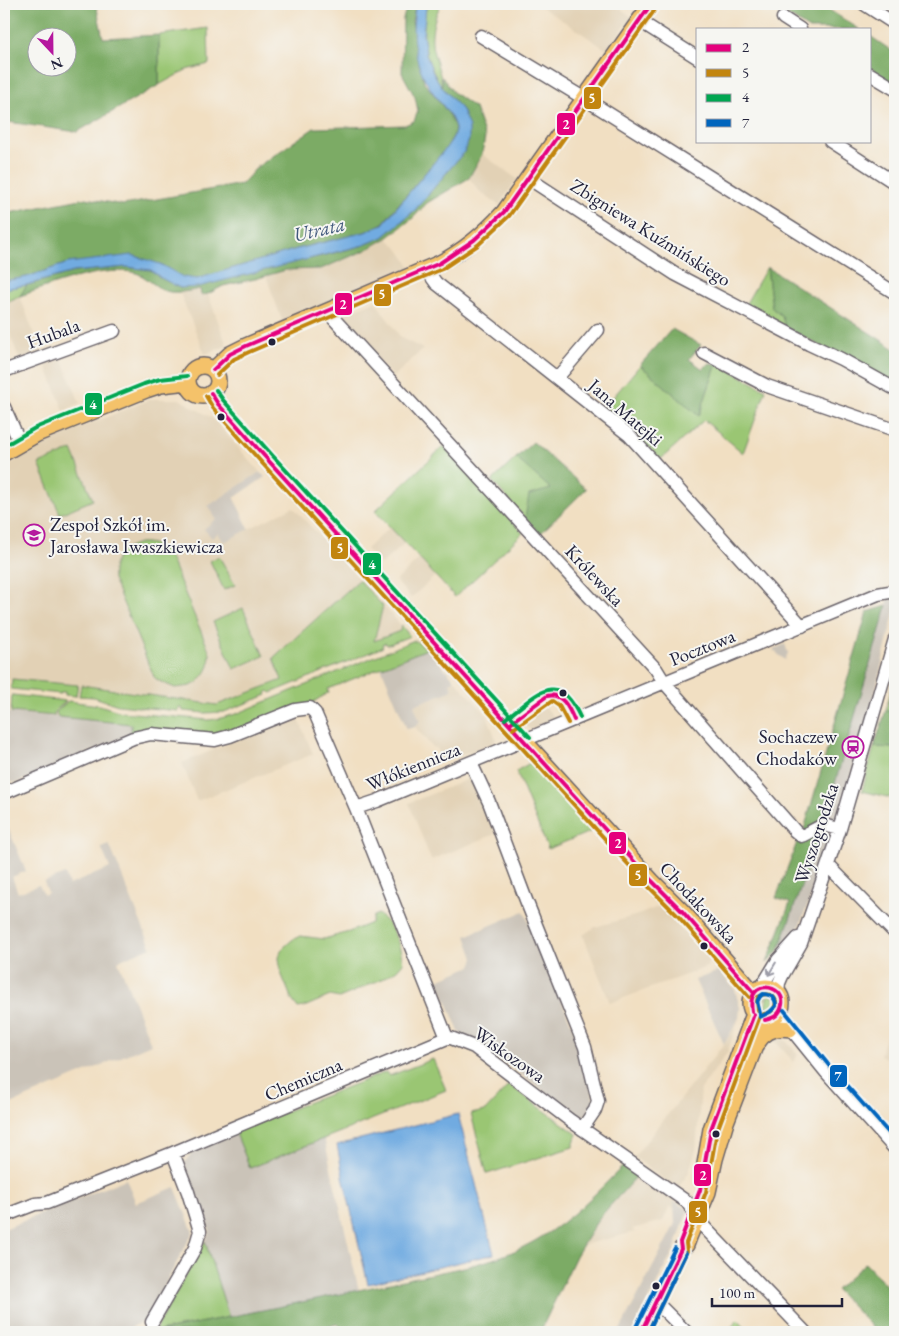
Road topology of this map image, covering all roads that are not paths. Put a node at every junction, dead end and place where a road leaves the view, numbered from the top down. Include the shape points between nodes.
1 (651, 4) edge
2 (864, 4) edge
3 (783, 18) dead end
4 (638, 20) junction
5 (895, 24) edge
6 (798, 28) edge
7 (481, 36) dead end
8 (696, 57) edge
9 (872, 75) edge
10 (895, 90) edge
11 (584, 99) junction
12 (832, 142) edge
13 (528, 178) junction
14 (895, 183) edge
15 (426, 269) junction
16 (895, 293) edge
17 (329, 311) junction
18 (598, 330) dead end
19 (114, 331) dead end
20 (704, 353) dead end
21 (213, 370) junction
22 (4, 371) edge
23 (557, 378) junction
24 (188, 382) junction
25 (895, 389) edge
26 (211, 393) junction
27 (4, 407) edge
28 (895, 430) edge
29 (20, 443) junction
30 (4, 453) edge
31 (895, 591) edge
32 (802, 626) junction
33 (895, 639) edge
34 (664, 682) junction
35 (574, 720) junction
36 (509, 724) junction
37 (525, 741) junction
38 (472, 763) junction
39 (4, 793) edge
40 (356, 808) junction
41 (840, 829) junction
42 (828, 865) junction
43 (808, 924) junction
44 (895, 933) edge
45 (757, 990) junction
46 (778, 992) junction
47 (766, 1016) junction
48 (790, 1028) junction
49 (447, 1038) junction
50 (757, 1044) junction
51 (582, 1129) junction
52 (895, 1149) edge
53 (173, 1153) junction
54 (696, 1214) junction
55 (4, 1216) edge
56 (656, 1302) junction
57 (152, 1322) dead end
58 (641, 1332) edge
59 (686, 1332) edge
60 (805, 1332) edge

1 - 4 main road
2 - 5 street
3 - 6 street
4 - 8 street
4 - 11 main road
7 - 11 street
9 - 10 street
11 - 13 main road
11 - 16 street
12 - 14 street
13 - 15 main road via 484,233 460,252
13 - 25 street, Zbigniewa Kuźmińskiego via 675,274
15 - 17 main road
15 - 23 street, Jana Matejki via 436,283
17 - 21 main road via 230,354
17 - 34 street, Królewska via 656,669
18 - 23 street
19 - 22 street, Hubala
20 - 28 street via 767,386
21 - 24 main road via 203,366 196,368
21 - 26 main road via 218,382
23 - 32 street, Jana Matejki via 629,435
24 - 26 main road via 196,394 204,396
24 - 29 main road via 146,390
26 - 36 main road, Chodakowska via 267,459
27 - 29 street
29 - 30 main road
31 - 32 street, Pocztowa via 878,594
32 - 34 street, Pocztowa
33 - 41 street, Wyszogrodzka
34 - 35 street, Pocztowa
34 - 41 street, Królewska via 801,836 823,825
35 - 36 street via 562,700 552,694
35 - 37 street, Pocztowa
36 - 37 main road, Chodakowska
37 - 38 street, Włókiennicza
37 - 45 main road, Chodakowska via 652,881
38 - 40 street, Włókiennicza
38 - 51 street via 585,1047 598,1101
39 - 40 street, Włókiennicza via 133,738 151,734 221,739 306,707 315,713
40 - 49 street, Wiskozowa
41 - 42 street, Wyszogrodzka
42 - 43 street, Wyszogrodzka
42 - 44 street
43 -> 45 street, Wyszogrodzka
43 - 46 street, Wyszogrodzka via 782,976
45 - 46 main road via 771,988
45 - 47 main road via 750,1001 751,1010
46 - 47 main road via 782,1000 781,1010
47 - 48 street
47 - 50 main road
47 - 54 main road via 711,1129
48 - 50 main road via 771,1030
48 - 52 street
49 - 51 street, Wiskozowa via 474,1047
49 - 53 street, Chemiczna
50 - 54 main road via 726,1122 708,1192
51 - 54 street, Wiskozowa via 687,1202
53 - 55 street, Chemiczna
53 - 57 street via 200,1231 195,1248
54 - 56 main road via 680,1242 681,1249
54 - 60 street, Wiskozowa via 705,1228
56 - 58 main road
56 - 59 street

